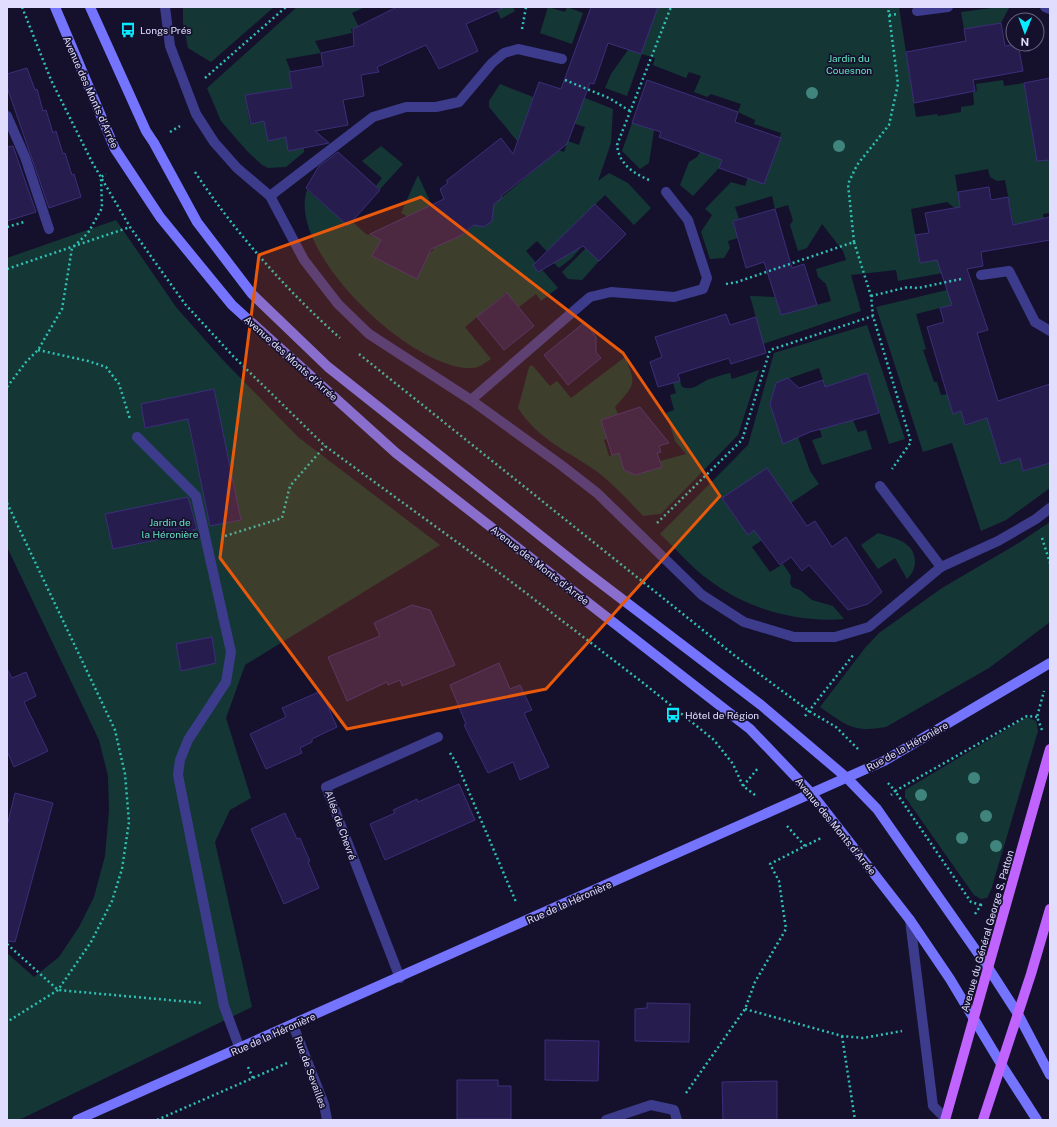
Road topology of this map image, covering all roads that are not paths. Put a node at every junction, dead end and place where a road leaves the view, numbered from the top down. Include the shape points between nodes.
1 (55, 7) edge
2 (90, 7) edge
3 (165, 7) edge
4 (948, 7) edge
5 (1045, 7) edge
6 (1050, 9) edge
7 (917, 11) dead end
8 (562, 60) road end
9 (7, 116) edge
10 (666, 192) road end
11 (270, 196) junction
12 (48, 230) dead end
13 (981, 275) road end
14 (1050, 331) edge
15 (470, 400) junction
16 (137, 437) road end
17 (880, 486) road end
18 (1050, 508) edge
19 (941, 567) junction
20 (1050, 663) edge
21 (438, 737) road end
22 (1050, 749) edge
23 (847, 778) junction
24 (812, 794) junction
25 (1050, 908) edge
26 (910, 920) junction
27 (989, 969) junction
28 (400, 978) junction
29 (1018, 1014) junction
30 (974, 1020) junction
31 (294, 1025) junction
32 (240, 1049) junction
33 (1001, 1064) junction
34 (1050, 1075) edge
35 (675, 1115) edge
36 (89, 1118) edge
37 (945, 1119) edge
38 (77, 1120) edge
39 (327, 1120) edge
40 (606, 1120) edge
41 (983, 1120) edge
42 (1037, 1120) edge

1 - 24 street, Avenue des Monts d'Arrée via 115,149 160,217 232,305 396,453 750,729
2 - 23 street, Avenue des Monts d'Arrée via 146,132 197,222 252,294 328,367 573,562 761,705
3 - 11 street via 170,46 196,114 214,142 237,168
4 - 7 street
5 - 6 street
8 - 11 street via 518,49 504,53 492,63 459,102 436,107 406,107 373,116
9 - 12 street via 25,157
10 - 15 street via 688,220 707,278 703,289 674,297 611,292 590,297
11 - 15 street via 304,260 338,304 369,334
13 - 14 street via 1009,271 1035,322
15 - 19 street via 591,488 702,595 744,622 794,637 835,637 869,626
16 - 32 street via 196,496 231,652 226,682 188,740 180,760 178,775 224,1006
17 - 19 street
18 - 19 street via 998,541
20 - 23 street, Rue de la Héronière via 884,761
21 - 28 street, Allée de Chevré via 326,787
22 - 27 main road, Avenue du Général George S. Patton
23 - 24 street, Rue de la Héronière
23 - 27 street, Avenue des Monts d'Arrée via 877,809
24 - 26 street, Avenue des Monts d'Arrée
24 - 28 street, Rue de la Héronière
25 - 29 main road
26 - 30 street, Avenue des Monts d'Arrée
26 - 37 street via 933,1106
27 - 29 street, Avenue des Monts d'Arrée
27 - 30 main road, Avenue du Général George S. Patton
28 - 31 street, Rue de la Héronière
29 - 33 main road
29 - 34 street, Avenue des Monts d'Arrée
30 - 33 street, Avenue des Monts d'Arrée
30 - 37 main road, Avenue du Général George S. Patton
31 - 32 street, Rue de la Héronière
31 - 39 street, Rue de Sevailles via 324,1104
32 - 36 street, Rue de la Héronière
33 - 41 main road
33 - 42 street, Avenue des Monts d'Arrée
35 - 40 street via 651,1105
36 - 38 street, Rue de la Héronière

